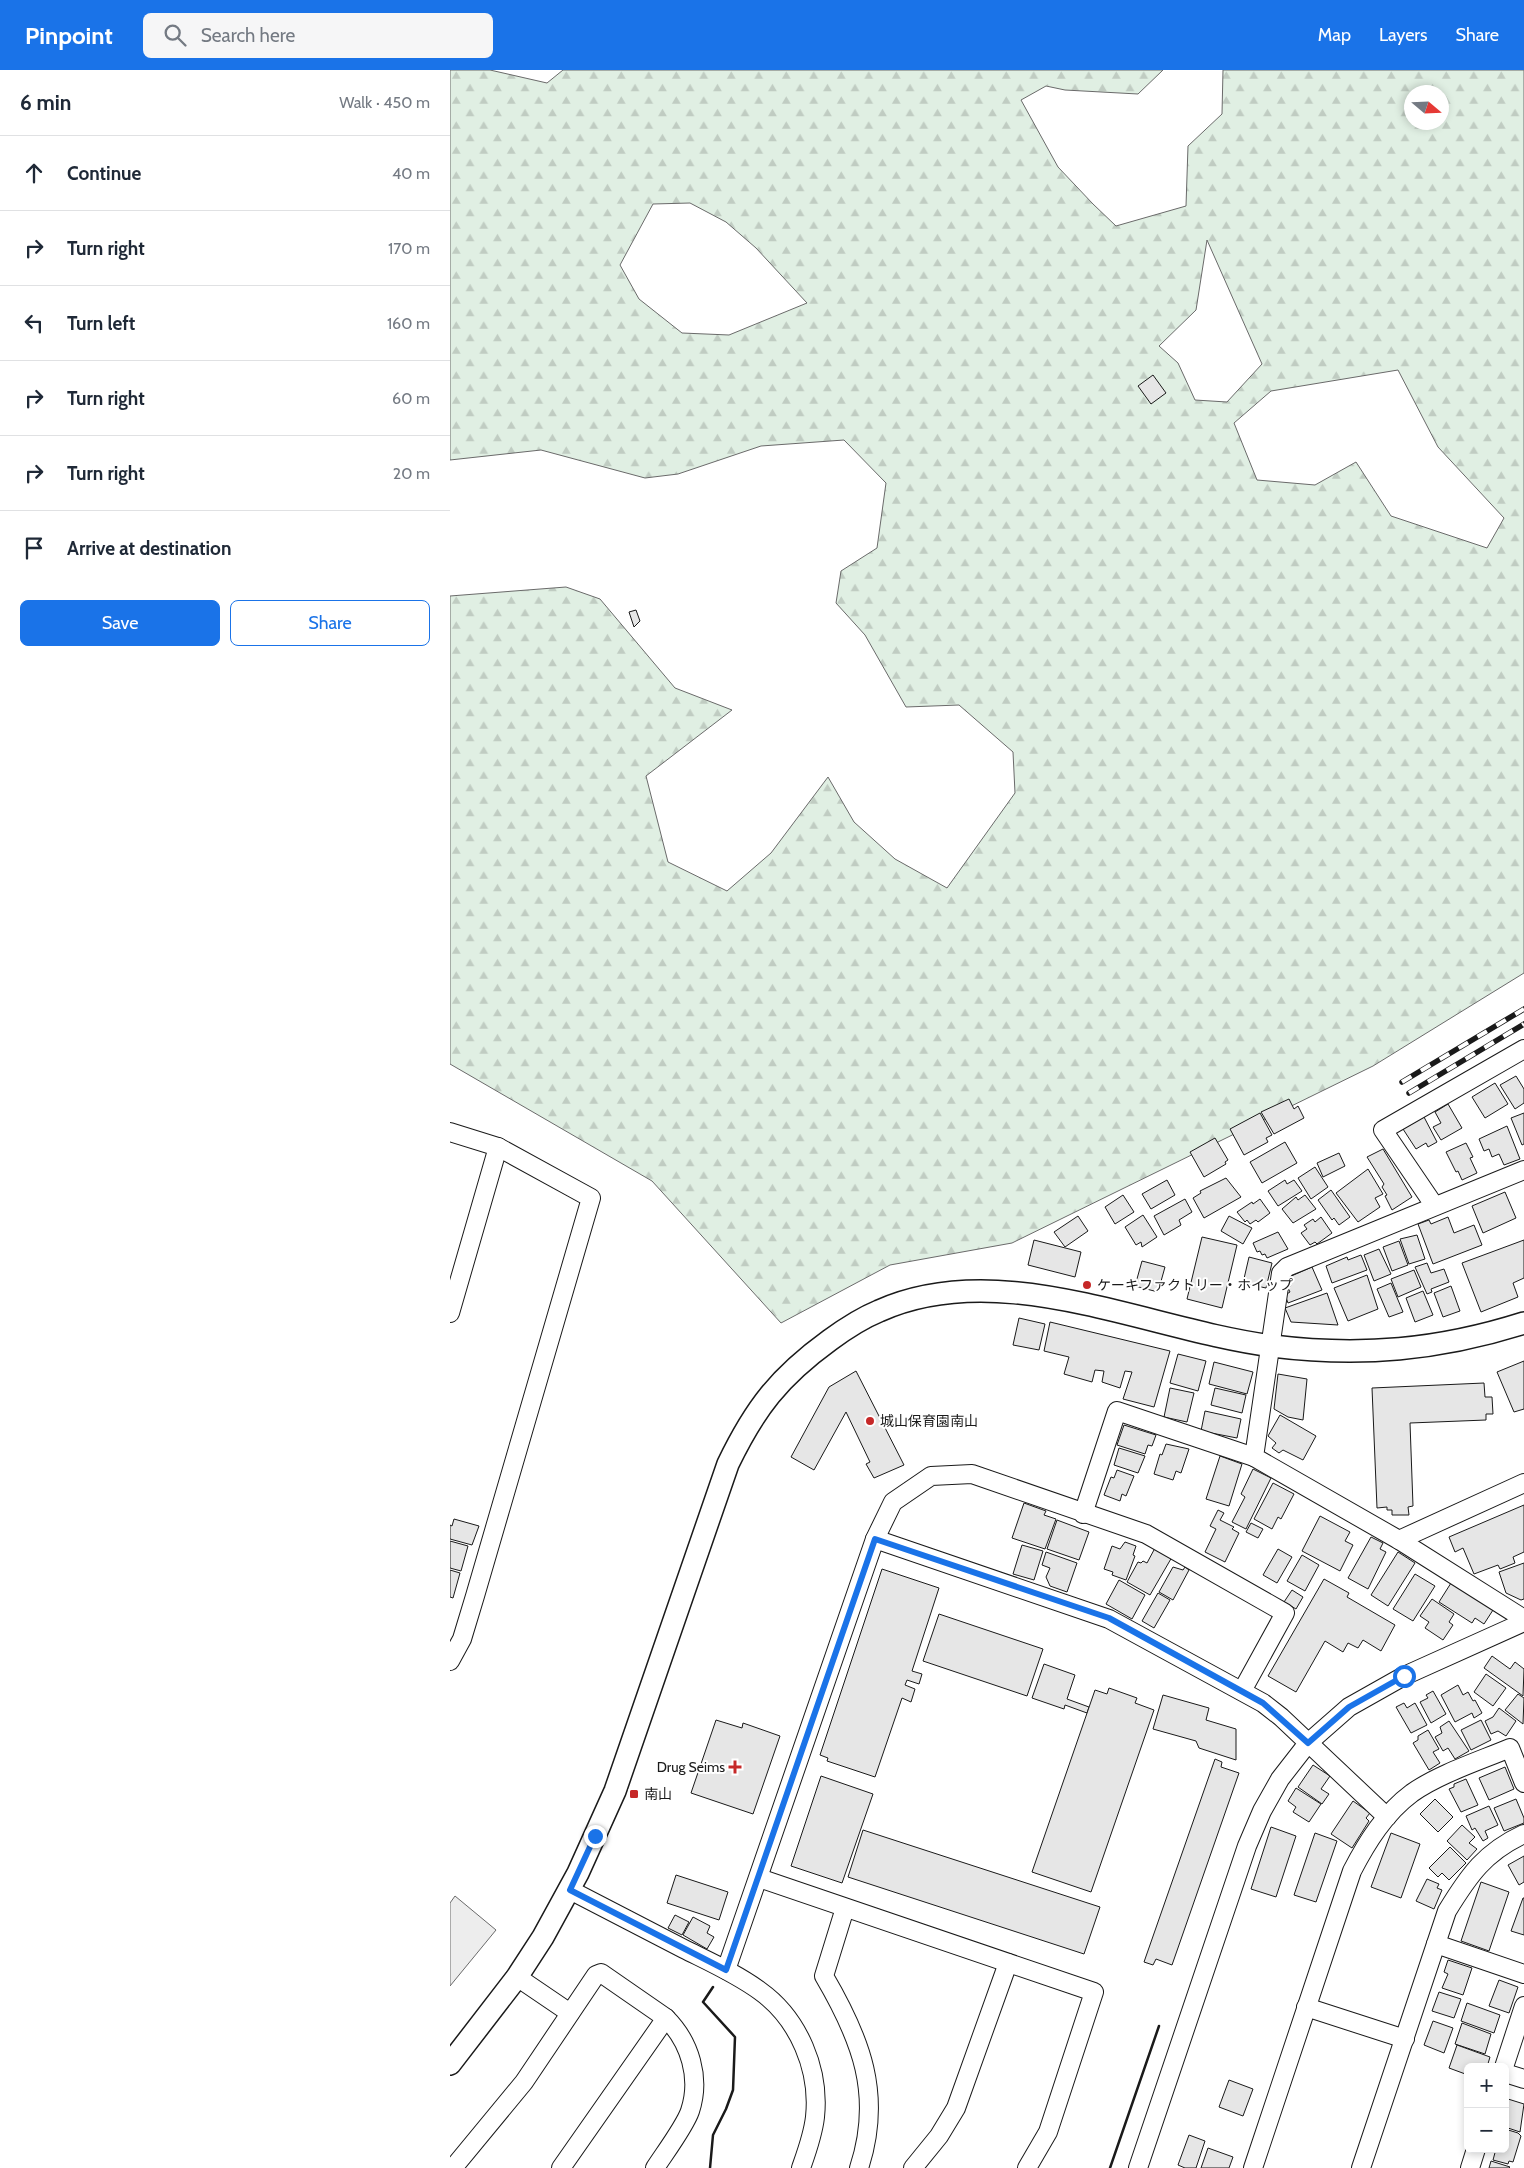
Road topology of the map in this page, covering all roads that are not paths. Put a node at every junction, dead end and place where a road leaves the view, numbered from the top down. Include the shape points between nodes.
1 (1524, 1049) edge
2 (450, 1132) edge
3 (498, 1147) junction
4 (1524, 1170) edge
5 (1434, 1205) junction
6 (450, 1313) edge
7 (1524, 1323) edge
8 (1271, 1346) junction
9 (1254, 1457) junction
10 (1524, 1484) edge
11 (1083, 1514) junction
12 (875, 1539) junction
13 (1399, 1540) junction
14 (1524, 1620) edge
15 (450, 1661) edge
16 (1242, 1692) junction
17 (1308, 1743) junction
18 (1524, 1783) edge
19 (1387, 1817) junction
20 (1524, 1834) edge
21 (759, 1878) junction
22 (570, 1890) junction
23 (845, 1908) junction
24 (1436, 1944) junction
25 (1008, 1963) junction
26 (726, 1970) junction
27 (1524, 1974) edge
28 (517, 1977) junction
29 (1524, 2006) edge
30 (1306, 2007) junction
31 (570, 2013) junction
32 (666, 2018) junction
33 (1404, 2040) junction
34 (1505, 2063) edge
35 (450, 2064) edge
36 (1509, 2074) edge
37 (1524, 2079) edge
38 (1475, 2153) edge
39 (453, 2168) edge
40 (561, 2168) edge
41 (655, 2168) edge
42 (801, 2168) edge
43 (860, 2168) edge
44 (913, 2168) edge
45 (1027, 2168) edge
46 (1138, 2168) edge
47 (1253, 2168) edge
48 (1361, 2168) edge
49 (1470, 2168) edge

1 - 5 street via 1383,1130
2 - 3 street
3 - 6 street
3 - 15 street via 591,1198 470,1614
4 - 5 street
5 - 8 street via 1287,1267 1281,1274
7 - 8 street via 1485,1336 1388,1351 1345,1352
8 - 9 street
8 - 22 street via 1053,1298 1011,1292 968,1291 912,1299 879,1310 848,1327 801,1361 767,1397 744,1430 728,1464 614,1791
9 - 11 street via 1117,1412
9 - 13 street
10 - 13 street
11 - 12 street via 972,1474 931,1476 892,1502
11 - 16 street via 1146,1534 1285,1613
12 - 16 street via 1109,1618
12 - 21 street
13 - 14 street
14 - 17 street via 1396,1680 1349,1707
16 - 17 street via 1263,1703
17 - 19 street
17 - 46 street via 1280,1779 1247,1846
18 - 19 street via 1510,1748 1412,1793
19 - 30 street via 1368,1840 1352,1871
20 - 24 street via 1497,1848 1469,1875 1447,1911
21 - 23 street
21 - 26 street
22 - 26 street
22 - 28 street
23 - 25 street
23 - 43 street via 824,1976 855,2034 866,2069 868,2128
24 - 27 street
24 - 33 street
25 - 44 street via 956,2108
25 - 45 street via 1094,1992 1048,2132
26 - 42 street via 760,1991 778,2007 809,2057 816,2096 815,2117
28 - 31 street
28 - 35 street
29 - 34 street
30 - 33 street
30 - 47 street
31 - 32 street via 596,1974 601,1973
31 - 39 street via 524,2082
32 - 40 street
32 - 41 street via 690,2053 694,2088 690,2112
33 - 48 street
36 - 37 street
38 - 49 street

